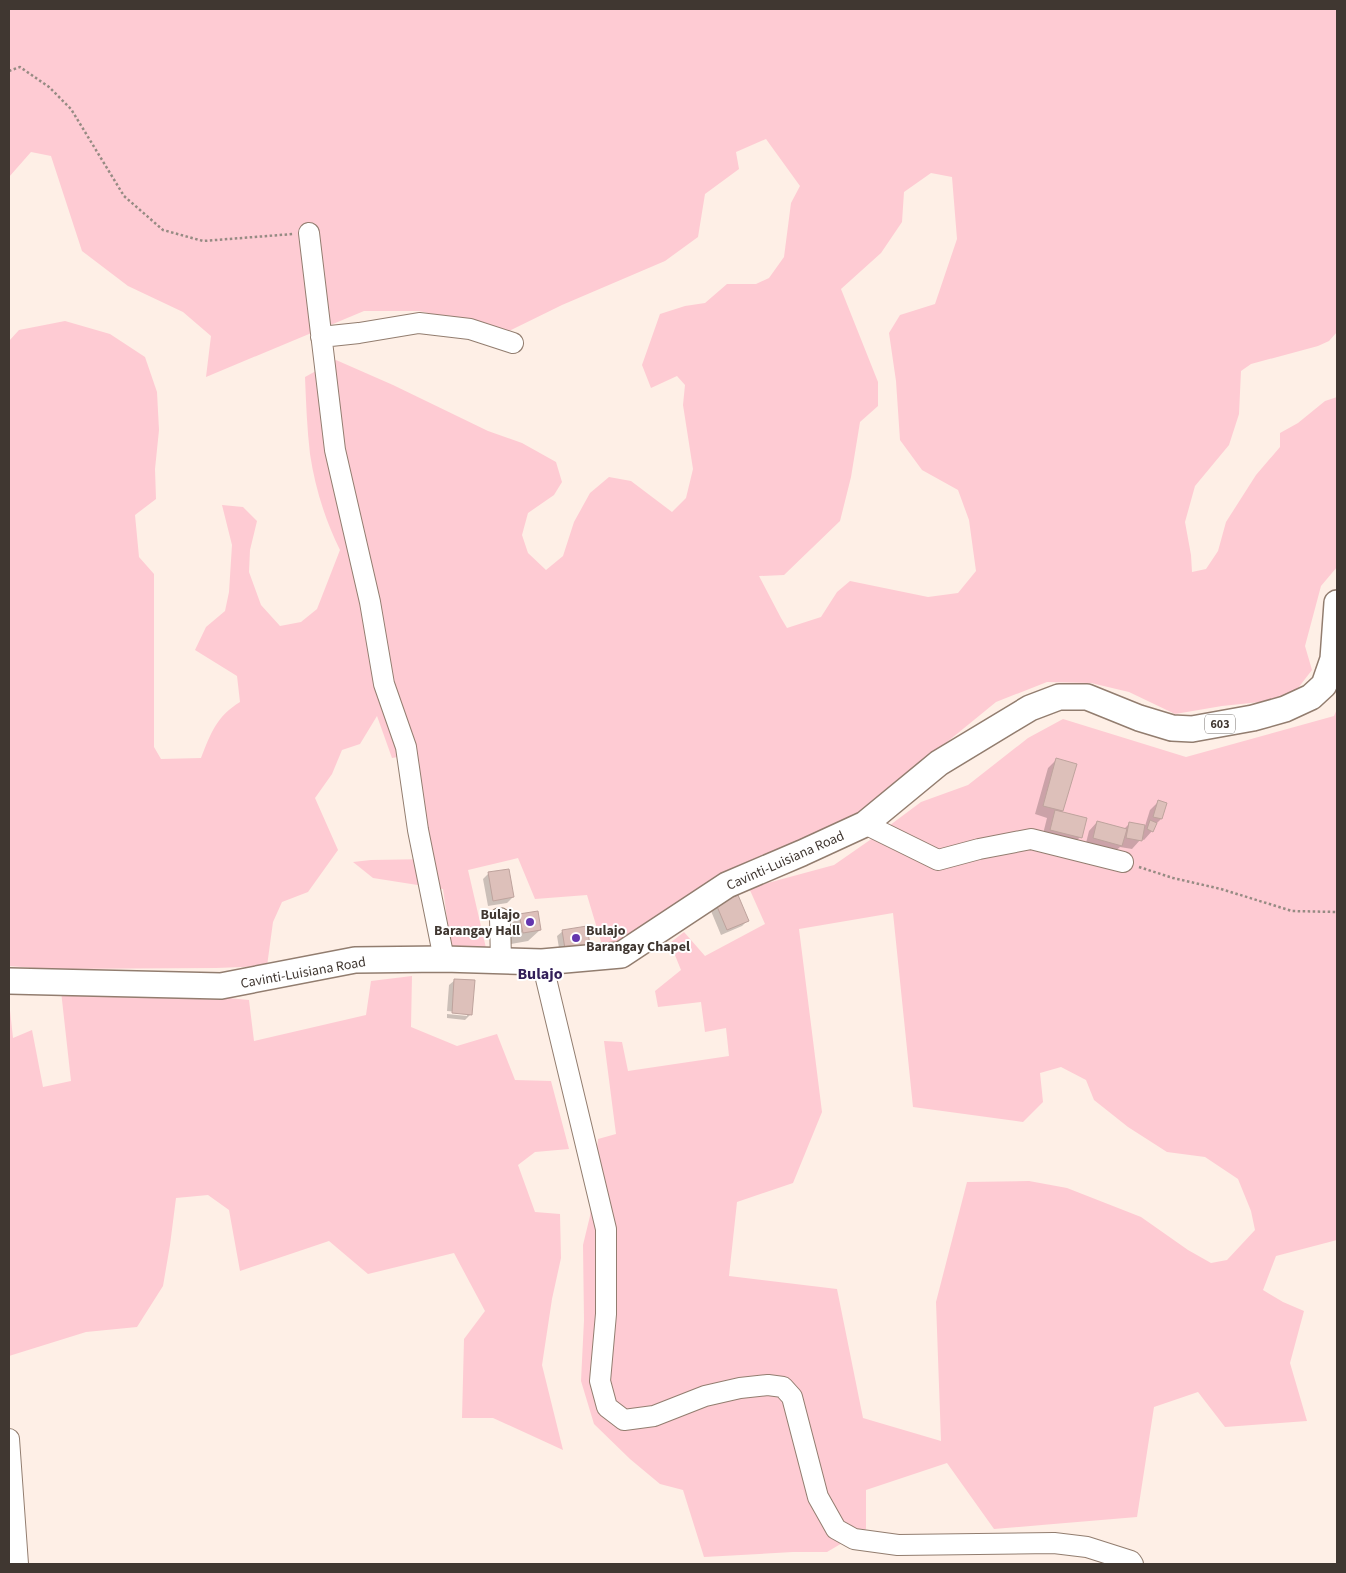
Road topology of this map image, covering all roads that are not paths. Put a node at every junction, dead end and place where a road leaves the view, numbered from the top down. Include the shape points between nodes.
1 (309, 233) road end
2 (321, 337) junction
3 (512, 344) dead end
4 (1337, 603) edge
5 (864, 824) junction
6 (1123, 862) road end
7 (500, 918) dead end
8 (444, 959) junction
9 (501, 961) junction
10 (542, 962) junction
11 (9, 981) edge
12 (9, 1438) edge
13 (18, 1564) edge
14 (1134, 1564) edge

1 - 2 street
2 - 3 street via 419,323 470,329
2 - 8 street via 335,450 370,602 384,684 406,747 418,830
4 - 5 main road, Cavinti-Luisiana Road / 603 via 1333,659 1324,685 1311,698 1284,710 1192,729 1172,728 1139,718 1087,697 1059,696 1030,708 939,763
5 - 6 street via 938,860 1031,839
5 - 10 main road, Cavinti-Luisiana Road / 603 via 727,885 621,955
7 - 9 street
8 - 9 main road, Cavinti-Luisiana Road / 603
8 - 11 main road, Cavinti-Luisiana Road / 603 via 355,960 221,986
9 - 10 main road, Cavinti-Luisiana Road / 603
10 - 14 street via 606,1229 606,1314 600,1381 607,1407 624,1420 654,1416 705,1396 740,1388 768,1385 782,1388 792,1397 818,1497 836,1529 854,1539 898,1545 1054,1544 1087,1547
12 - 13 street

